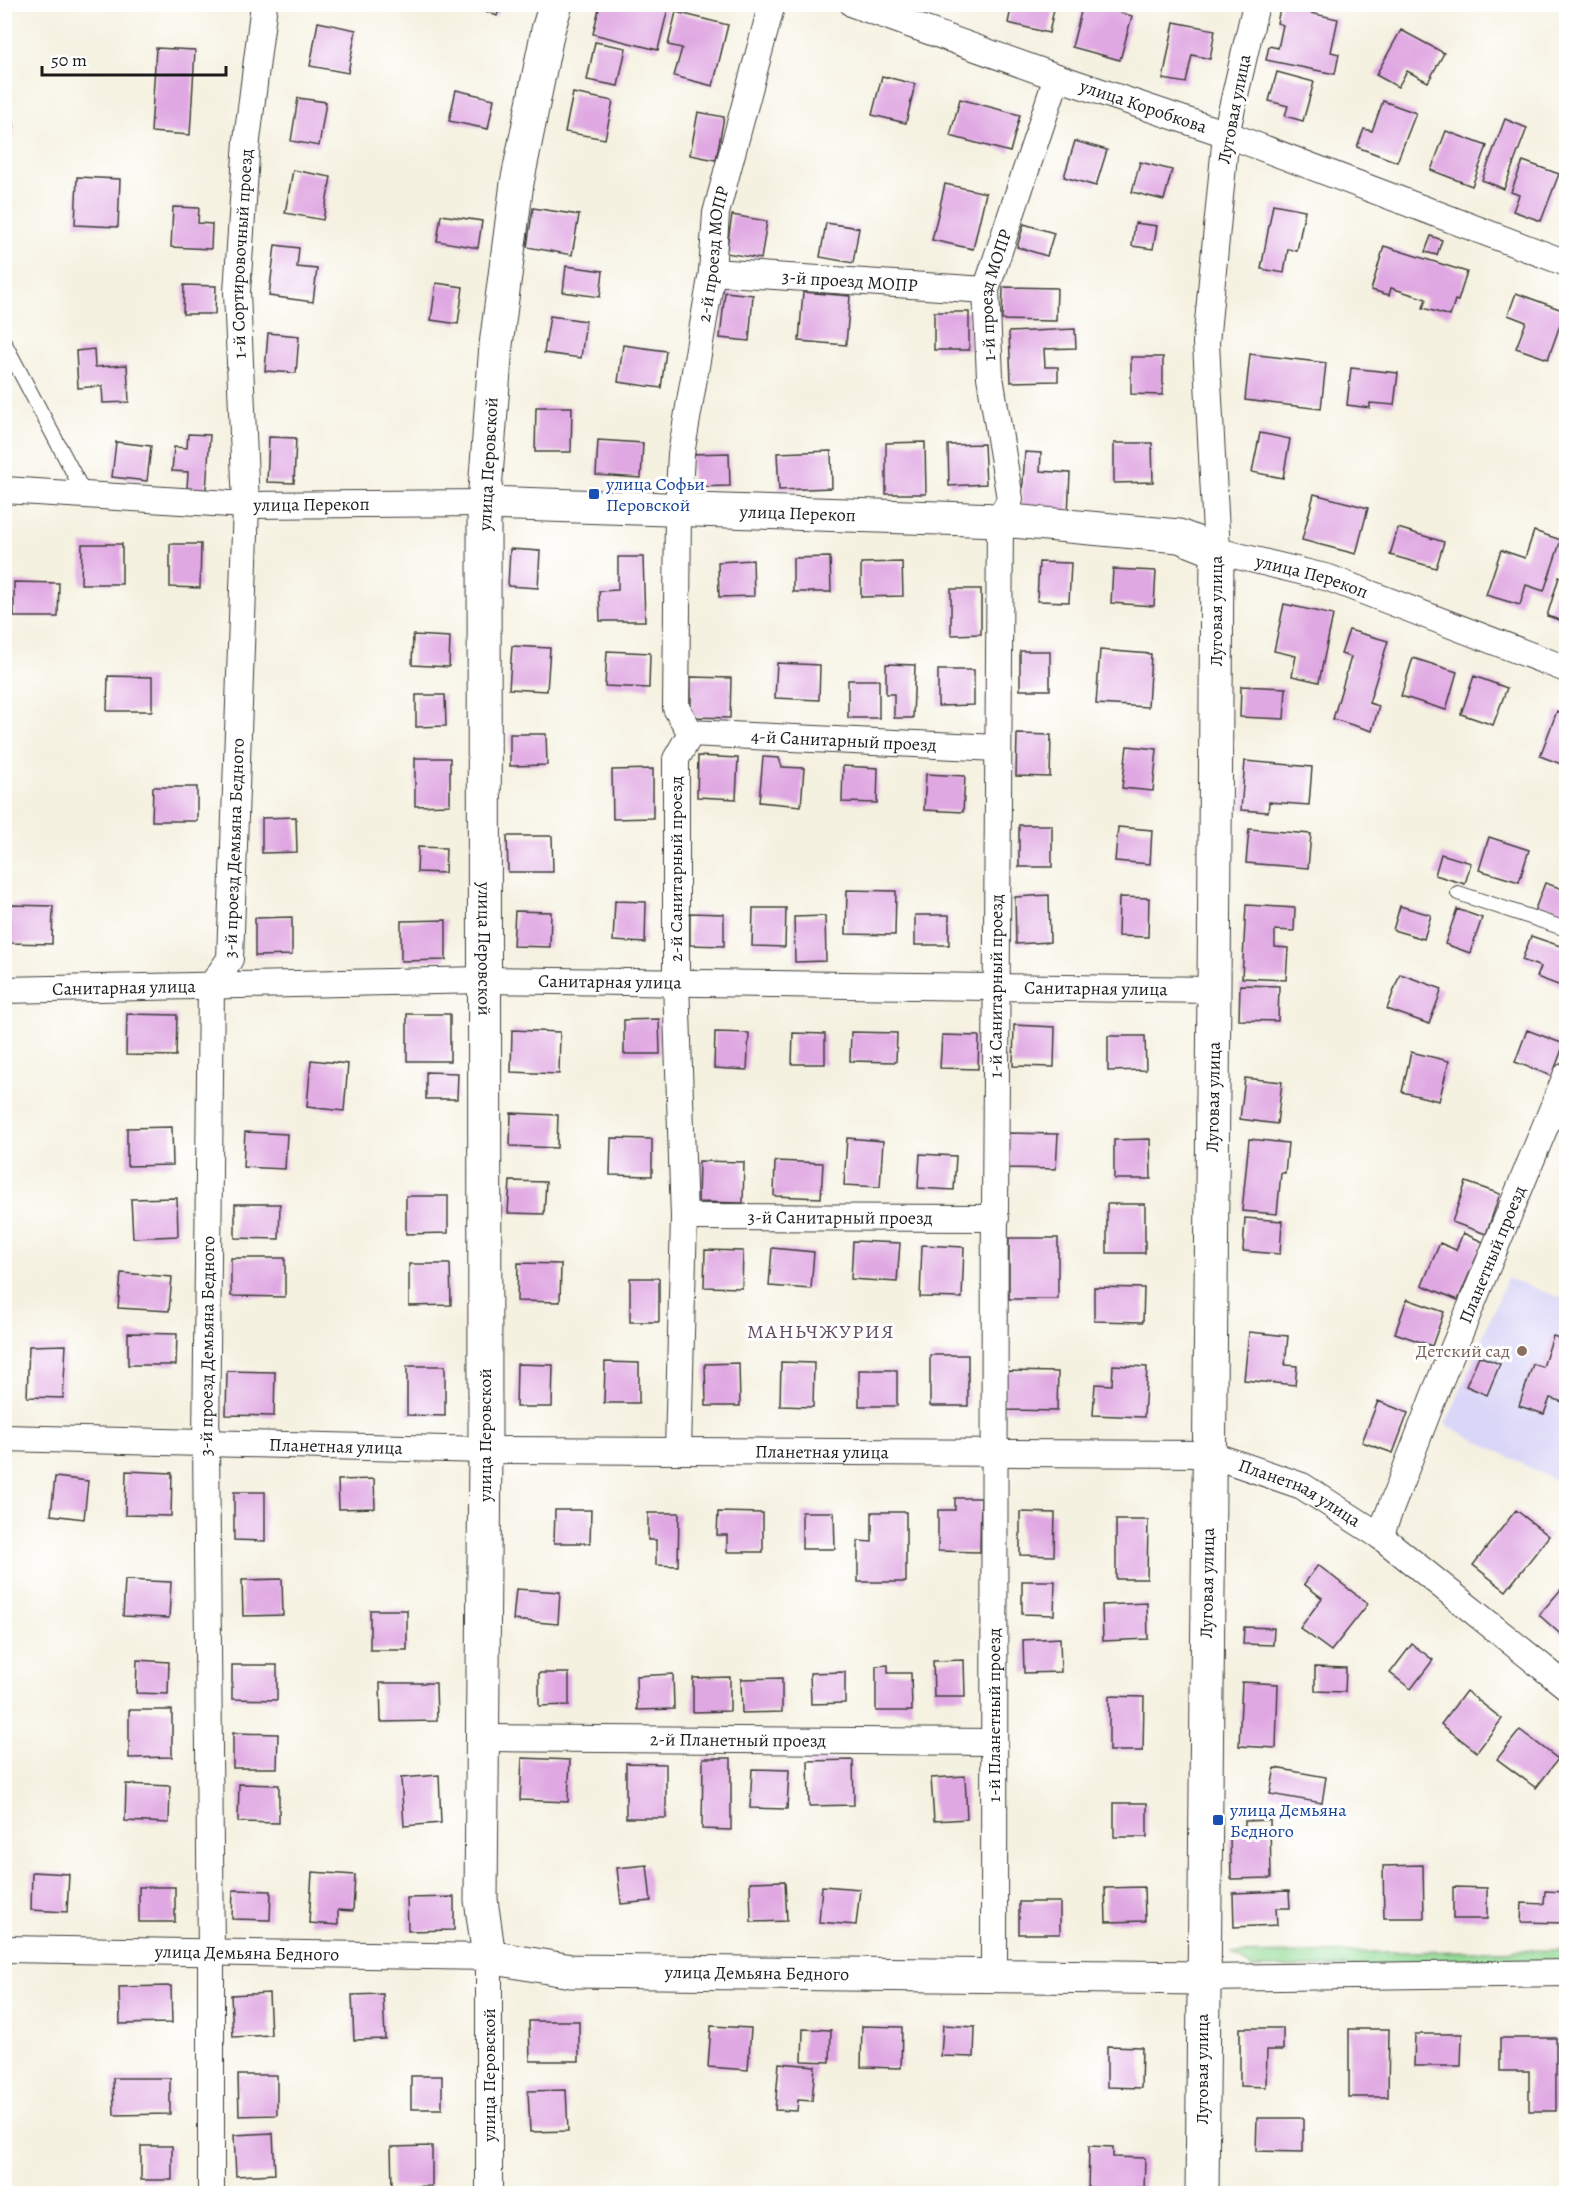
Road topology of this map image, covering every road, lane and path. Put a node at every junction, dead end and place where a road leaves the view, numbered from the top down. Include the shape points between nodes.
1 (264, 4) edge
2 (556, 4) edge
3 (772, 4) edge
4 (853, 4) edge
5 (1256, 4) edge
6 (1058, 77) junction
7 (1226, 134) junction
8 (1566, 263) edge
9 (712, 272) junction
10 (986, 290) junction
11 (4, 342) edge
12 (4, 490) edge
13 (85, 495) junction
14 (484, 503) junction
15 (246, 505) junction
16 (678, 510) junction
17 (1000, 520) junction
18 (1216, 551) junction
19 (1566, 669) edge
20 (691, 733) junction
21 (997, 748) junction
22 (1458, 893) dead end
23 (1566, 929) edge
24 (484, 980) junction
25 (676, 982) junction
26 (211, 986) junction
27 (997, 987) junction
28 (4, 990) edge
29 (1214, 990) junction
30 (1566, 1076) edge
31 (684, 1217) junction
32 (996, 1218) junction
33 (4, 1438) edge
34 (206, 1443) junction
35 (485, 1450) junction
36 (678, 1451) junction
37 (994, 1453) junction
38 (1209, 1454) junction
39 (1380, 1536) junction
40 (1566, 1686) edge
41 (483, 1738) junction
42 (994, 1742) junction
43 (4, 1949) edge
44 (211, 1952) junction
45 (489, 1957) junction
46 (1566, 1973) edge
47 (994, 1976) junction
48 (1203, 1978) junction
49 (211, 2193) edge
50 (489, 2193) edge
51 (1202, 2193) edge

1 - 15 street, 1-й Сортировочный проезд via 247,140 237,292
2 - 14 main road, улица Перовской via 517,183 496,345
3 - 9 street, 2-й проезд МОПР via 716,213
4 - 6 street, улица Коробкова
5 - 7 street, Луговая улица
6 - 7 street, улица Коробкова
6 - 10 street, 1-й проезд МОПР
7 - 8 street, улица Коробкова
7 - 18 street, Луговая улица via 1206,343
9 - 10 street, 3-й проезд МОПР
9 - 16 street, 2-й проезд МОПР via 681,454
10 - 17 street, 1-й проезд МОПР via 990,377 1010,499
11 - 13 lane
12 - 13 street, улица Перекоп
13 - 15 street, улица Перекоп
14 - 15 street, улица Перекоп
14 - 16 main road, улица Перекоп
14 - 24 main road, улица Перовской
15 - 26 street, 3-й проезд Демьяна Бедного via 230,959
16 - 17 main road, улица Перекоп
16 - 20 street via 676,708
17 - 18 main road, улица Перекоп via 1179,536
17 - 21 street, 1-й Санитарный проезд
18 - 19 street, улица Перекоп via 1329,578
18 - 29 main road, Луговая улица
20 - 21 street, 4-й Санитарный проезд
20 - 25 street, 2-й Санитарный проезд via 676,759
21 - 27 street, 1-й Санитарный проезд
22 - 23 lane
24 - 25 street, Санитарная улица
24 - 26 street, Санитарная улица
24 - 35 main road, улица Перовской
25 - 27 street, Санитарная улица
25 - 31 street, 2-й Санитарный проезд
26 - 28 street, Санитарная улица
26 - 34 street, 3-й проезд Демьяна Бедного
27 - 29 street, Санитарная улица
27 - 32 street, 1-й Санитарный проезд
29 - 38 main road, Луговая улица
30 - 39 street, Планетный проезд via 1434,1393
31 - 32 street, 3-й Санитарный проезд
31 - 36 street, 2-й Санитарный проезд
32 - 37 street, 1-й Санитарный проезд
33 - 34 street, Планетная улица
34 - 35 street, Планетная улица
34 - 44 street, 3-й проезд Демьяна Бедного
35 - 36 street, Планетная улица
35 - 41 main road, улица Перовской
36 - 37 street, Планетная улица
37 - 38 street, Планетная улица
37 - 42 street, 1-й Планетный проезд
38 - 39 street, Планетная улица via 1302,1486
38 - 48 main road, Луговая улица
39 - 40 street, Планетная улица
41 - 42 street, 2-й Планетный проезд
41 - 45 main road, улица Перовской via 481,1900
42 - 47 street, 1-й Планетный проезд
43 - 44 street, улица Демьяна Бедного
44 - 45 street, улица Демьяна Бедного
44 - 49 street, 3-й проезд Демьяна Бедного
45 - 47 main road, улица Демьяна Бедного via 571,1971
45 - 50 street, улица Перовской
46 - 48 street, улица Демьяна Бедного
47 - 48 main road, улица Демьяна Бедного
48 - 51 main road, Луговая улица

